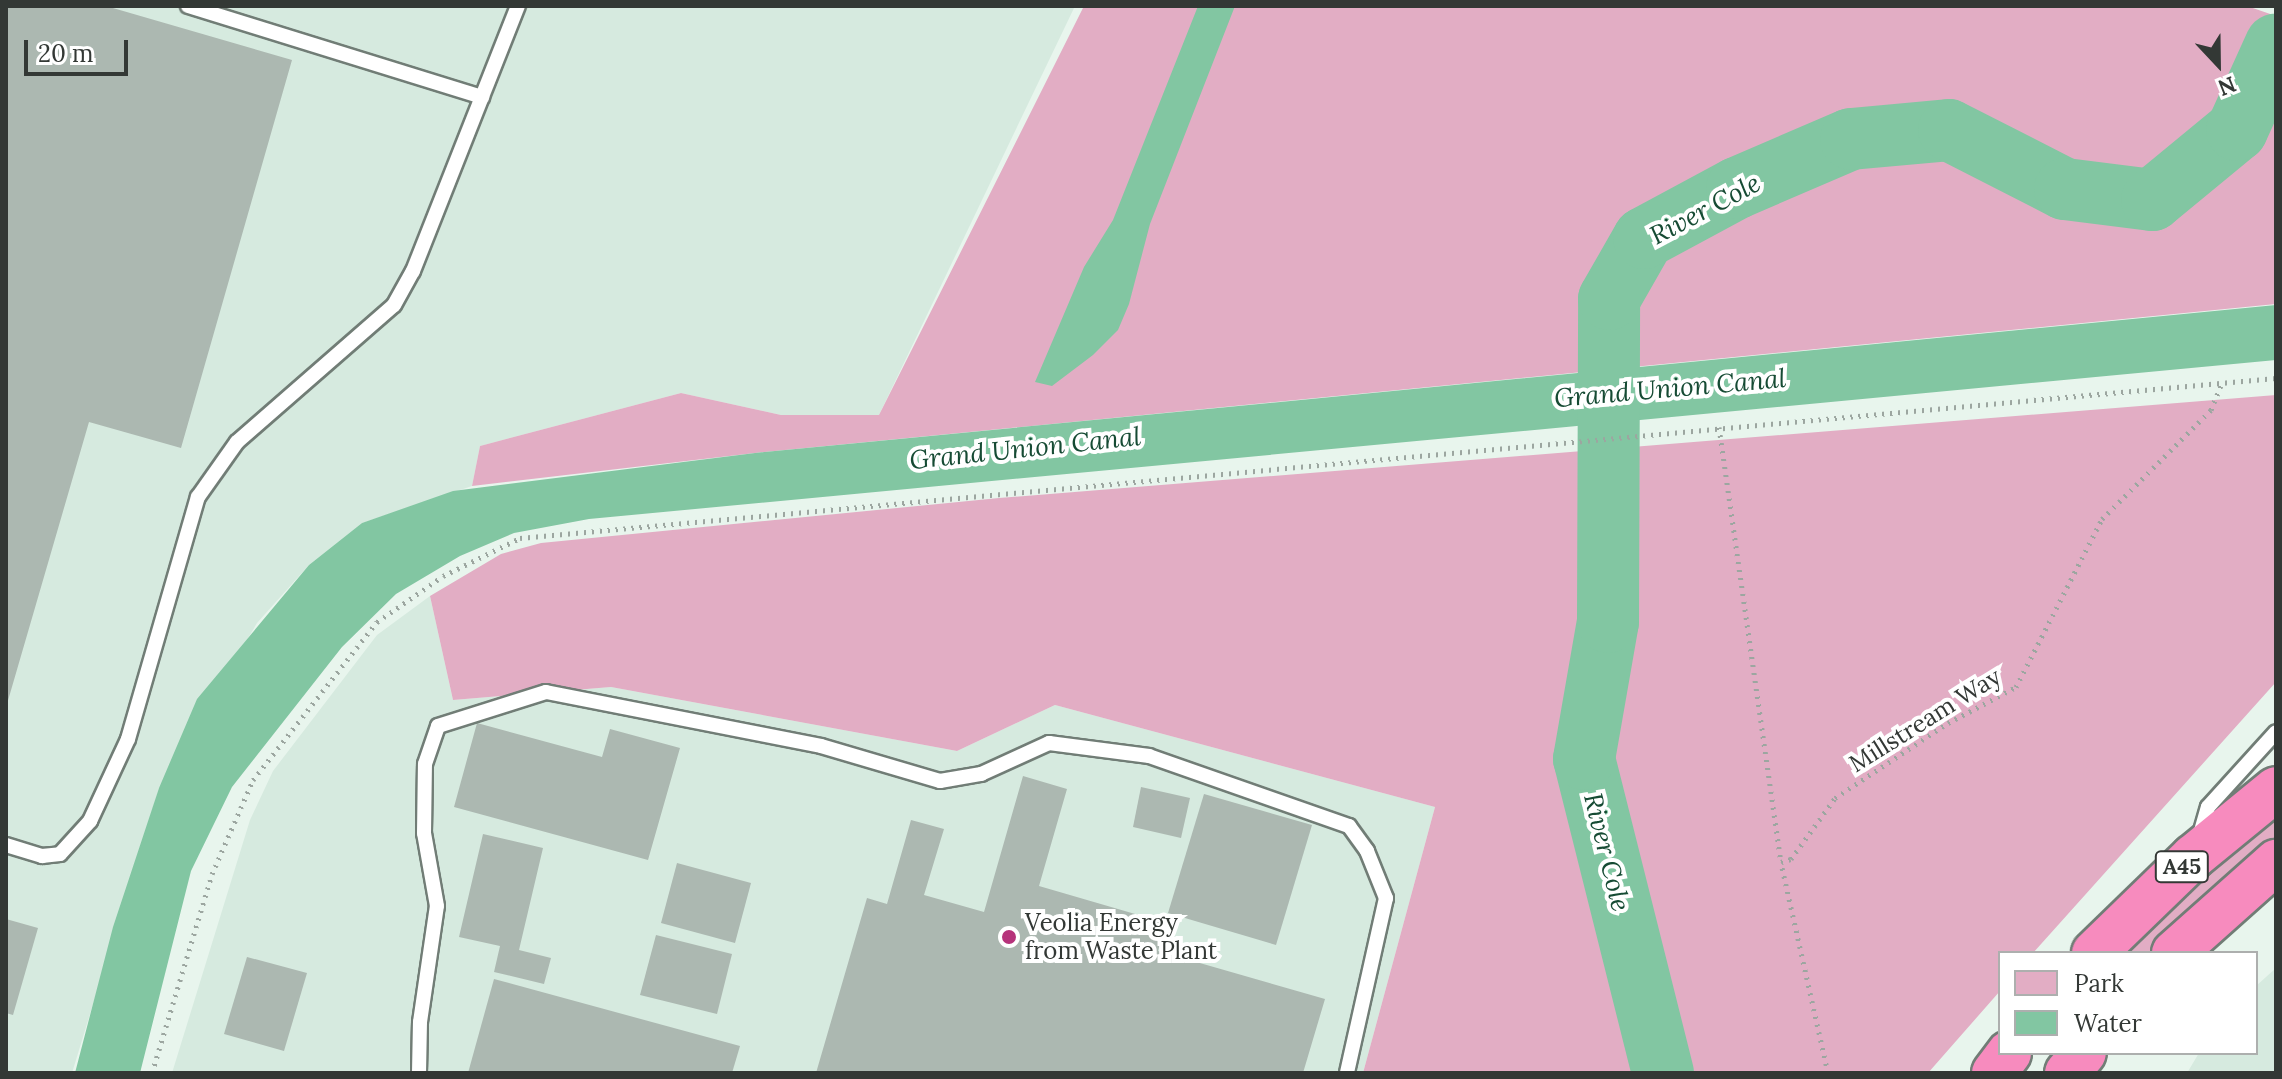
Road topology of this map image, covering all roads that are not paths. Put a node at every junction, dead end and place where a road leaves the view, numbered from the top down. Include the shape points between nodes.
1 (188, 6) edge
2 (518, 6) edge
3 (482, 97) junction
4 (2276, 732) edge
5 (2276, 789) edge
6 (6, 845) edge
7 (2193, 857) junction
8 (2276, 862) edge
9 (2096, 951) edge
10 (2176, 951) edge
11 (2008, 1055) edge
12 (2082, 1055) edge
13 (419, 1073) edge
14 (1347, 1073) edge
15 (1994, 1073) edge
16 (2067, 1073) edge

1 - 3 lane
2 - 3 lane
3 - 6 lane via 394,305 237,442 198,497 128,739 81,836 60,854 42,856
4 - 7 lane via 2208,807
5 - 7 highway, A45
7 - 9 highway, A45
8 - 10 highway, A45
11 - 15 highway
12 - 16 highway
13 - 14 lane via 420,1022 437,906 424,833 425,764 438,726 546,692 821,746 940,781 981,774 1049,743 1149,756 1349,826 1367,851 1386,898

